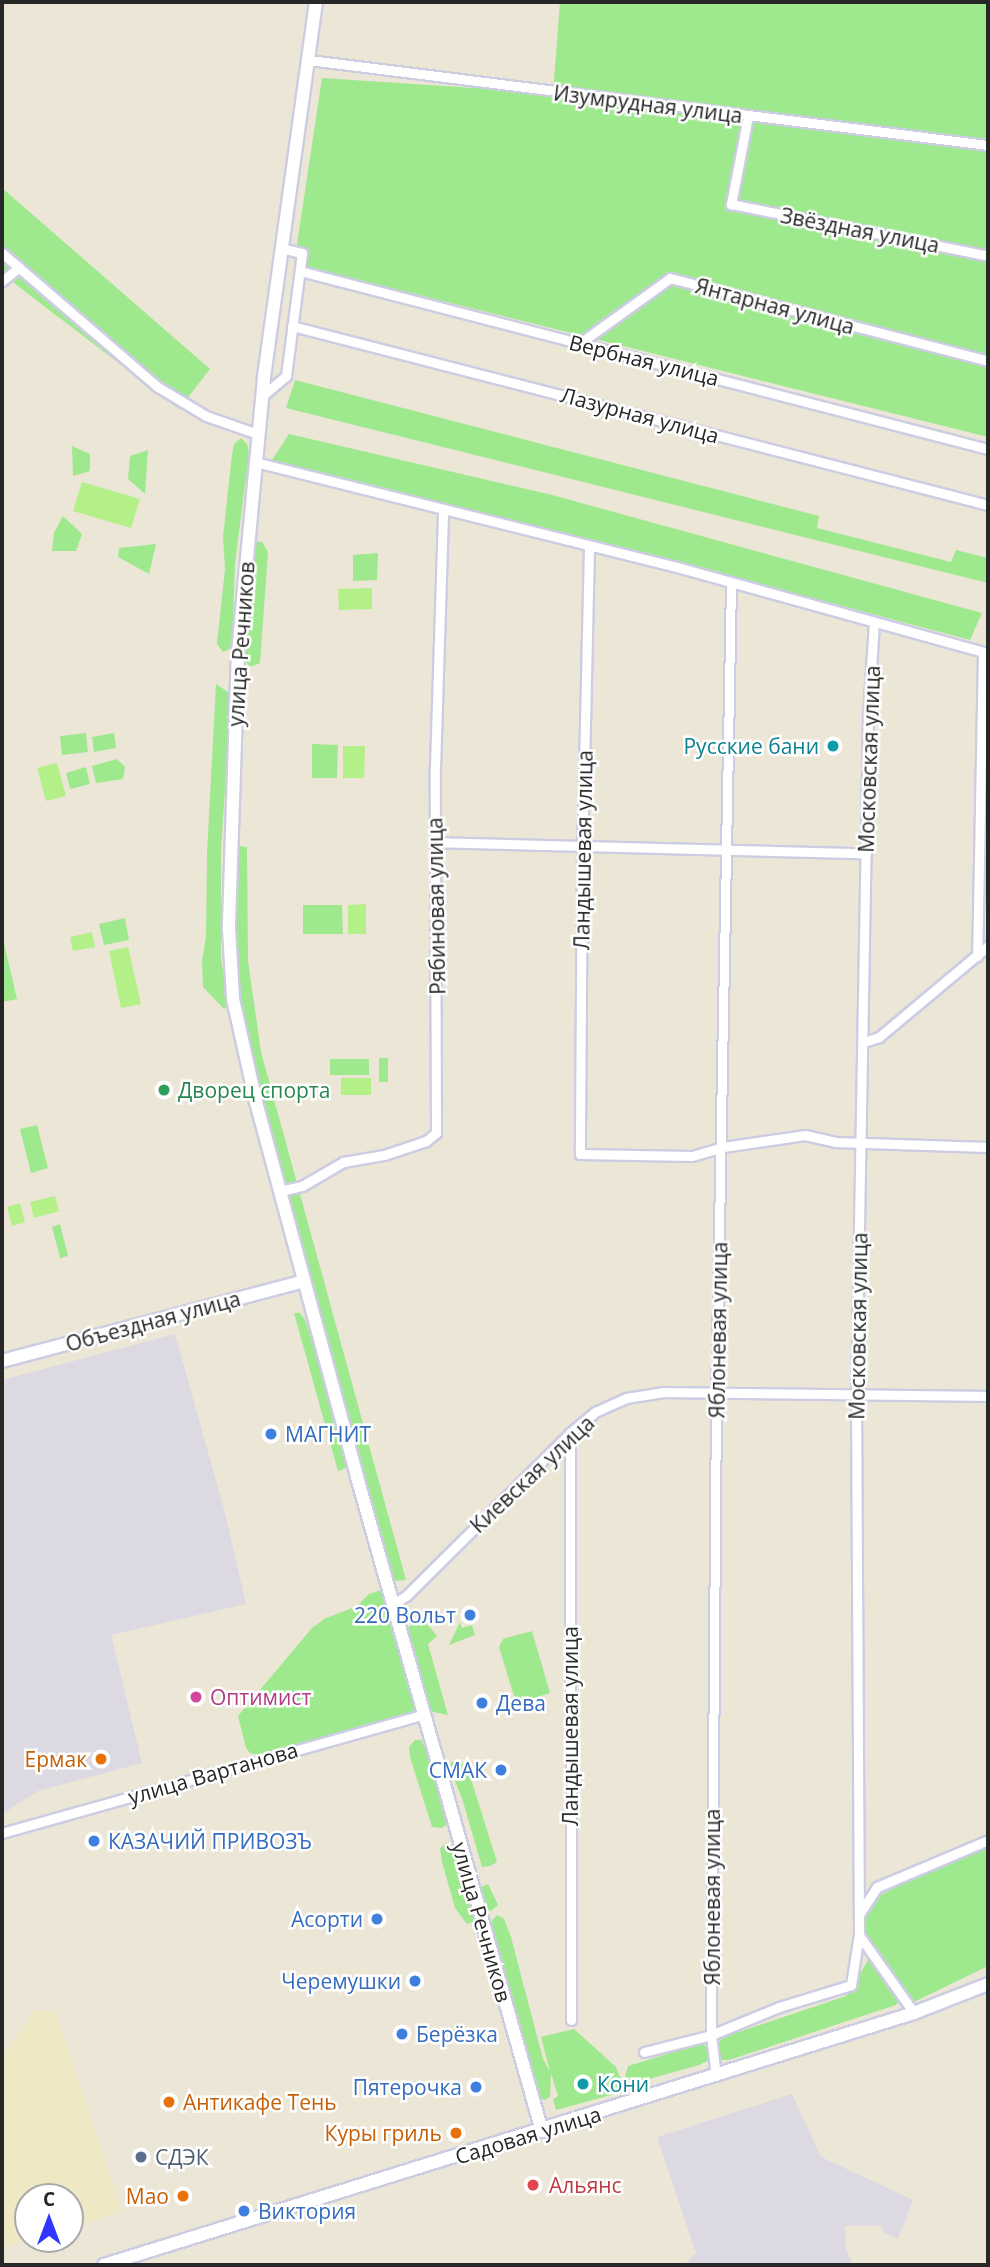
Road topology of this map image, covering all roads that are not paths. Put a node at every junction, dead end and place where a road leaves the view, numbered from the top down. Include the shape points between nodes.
1 (316, 2) edge
2 (309, 60) junction
3 (748, 116) junction
4 (988, 145) edge
5 (281, 248) junction
6 (2, 253) edge
7 (988, 256) edge
8 (19, 267) junction
9 (300, 271) junction
10 (2, 281) edge
11 (292, 326) junction
12 (580, 343) junction
13 (988, 361) edge
14 (262, 396) junction
15 (258, 435) junction
16 (988, 449) edge
17 (255, 462) junction
18 (988, 505) edge
19 (443, 510) junction
20 (589, 547) junction
21 (731, 584) junction
22 (874, 622) junction
23 (435, 842) junction
24 (582, 846) junction
25 (725, 850) junction
26 (866, 853) junction
27 (988, 946) edge
28 (977, 956) junction
29 (864, 1041) junction
30 (862, 1142) junction
31 (723, 1147) junction
32 (988, 1147) edge
33 (280, 1191) junction
34 (304, 1282) junction
35 (2, 1361) edge
36 (716, 1393) junction
37 (856, 1395) junction
38 (988, 1396) edge
39 (570, 1433) junction
40 (393, 1604) junction
41 (424, 1714) junction
42 (2, 1833) edge
43 (988, 1840) edge
44 (859, 1935) junction
45 (988, 1984) edge
46 (915, 2014) junction
47 (571, 2020) dead end
48 (711, 2035) junction
49 (644, 2052) dead end
50 (716, 2076) junction
51 (542, 2131) junction
52 (104, 2265) edge

1 - 2 street, улица Речников
2 - 3 street, Изумрудная улица
2 - 5 street, улица Речников
3 - 4 street, Изумрудная улица
3 - 7 street, Звёздная улица via 731,204
5 - 9 street via 302,253
5 - 14 street, улица Речников
6 - 8 street
8 - 10 street
8 - 15 street via 158,387 206,416
9 - 11 street
9 - 12 street, Вербная улица
11 - 14 street via 286,376
11 - 18 street, Лазурная улица
12 - 13 street, Янтарная улица via 670,278
12 - 16 street, Вербная улица
14 - 15 street, улица Речников
15 - 17 street, улица Речников
17 - 19 street
17 - 33 street, улица Речников via 238,651 230,972 238,1026
19 - 20 street
19 - 23 street, Рябиновая улица
20 - 21 street
20 - 24 street, Ландышевая улица
21 - 22 street
21 - 25 street, Яблоневая улица
22 - 26 street, Московская улица
22 - 28 street via 984,652
23 - 24 street
23 - 33 street, Рябиновая улица via 436,1133 426,1141 384,1154 342,1162 302,1186
24 - 25 street
24 - 31 street, Ландышевая улица via 580,1154 692,1156
25 - 26 street
25 - 31 street, Яблоневая улица
26 - 29 street, Московская улица
27 - 28 street
28 - 29 street via 879,1037
29 - 30 street, Московская улица
30 - 31 street via 805,1136
30 - 32 street
30 - 37 street, Московская улица
31 - 36 street, Яблоневая улица
33 - 34 street, улица Речников
34 - 35 street, Объездная улица
34 - 40 street, улица Речников
36 - 37 street, Киевская улица
36 - 39 street, Киевская улица via 664,1392 626,1398 595,1412
36 - 48 street, Яблоневая улица
37 - 38 street, Киевская улица
37 - 44 street, Московская улица
39 - 40 street, Киевская улица
39 - 47 street, Ландышевая улица
40 - 41 street, улица Речников
41 - 42 street, улица Вартанова
41 - 51 street, улица Речников
43 - 44 street via 877,1887 860,1910
44 - 46 street
44 - 48 street via 851,1985
45 - 46 street, Садовая улица
46 - 50 street, Садовая улица
48 - 49 street
48 - 50 street, Яблоневая улица
50 - 51 street, Садовая улица
51 - 52 street, Садовая улица

